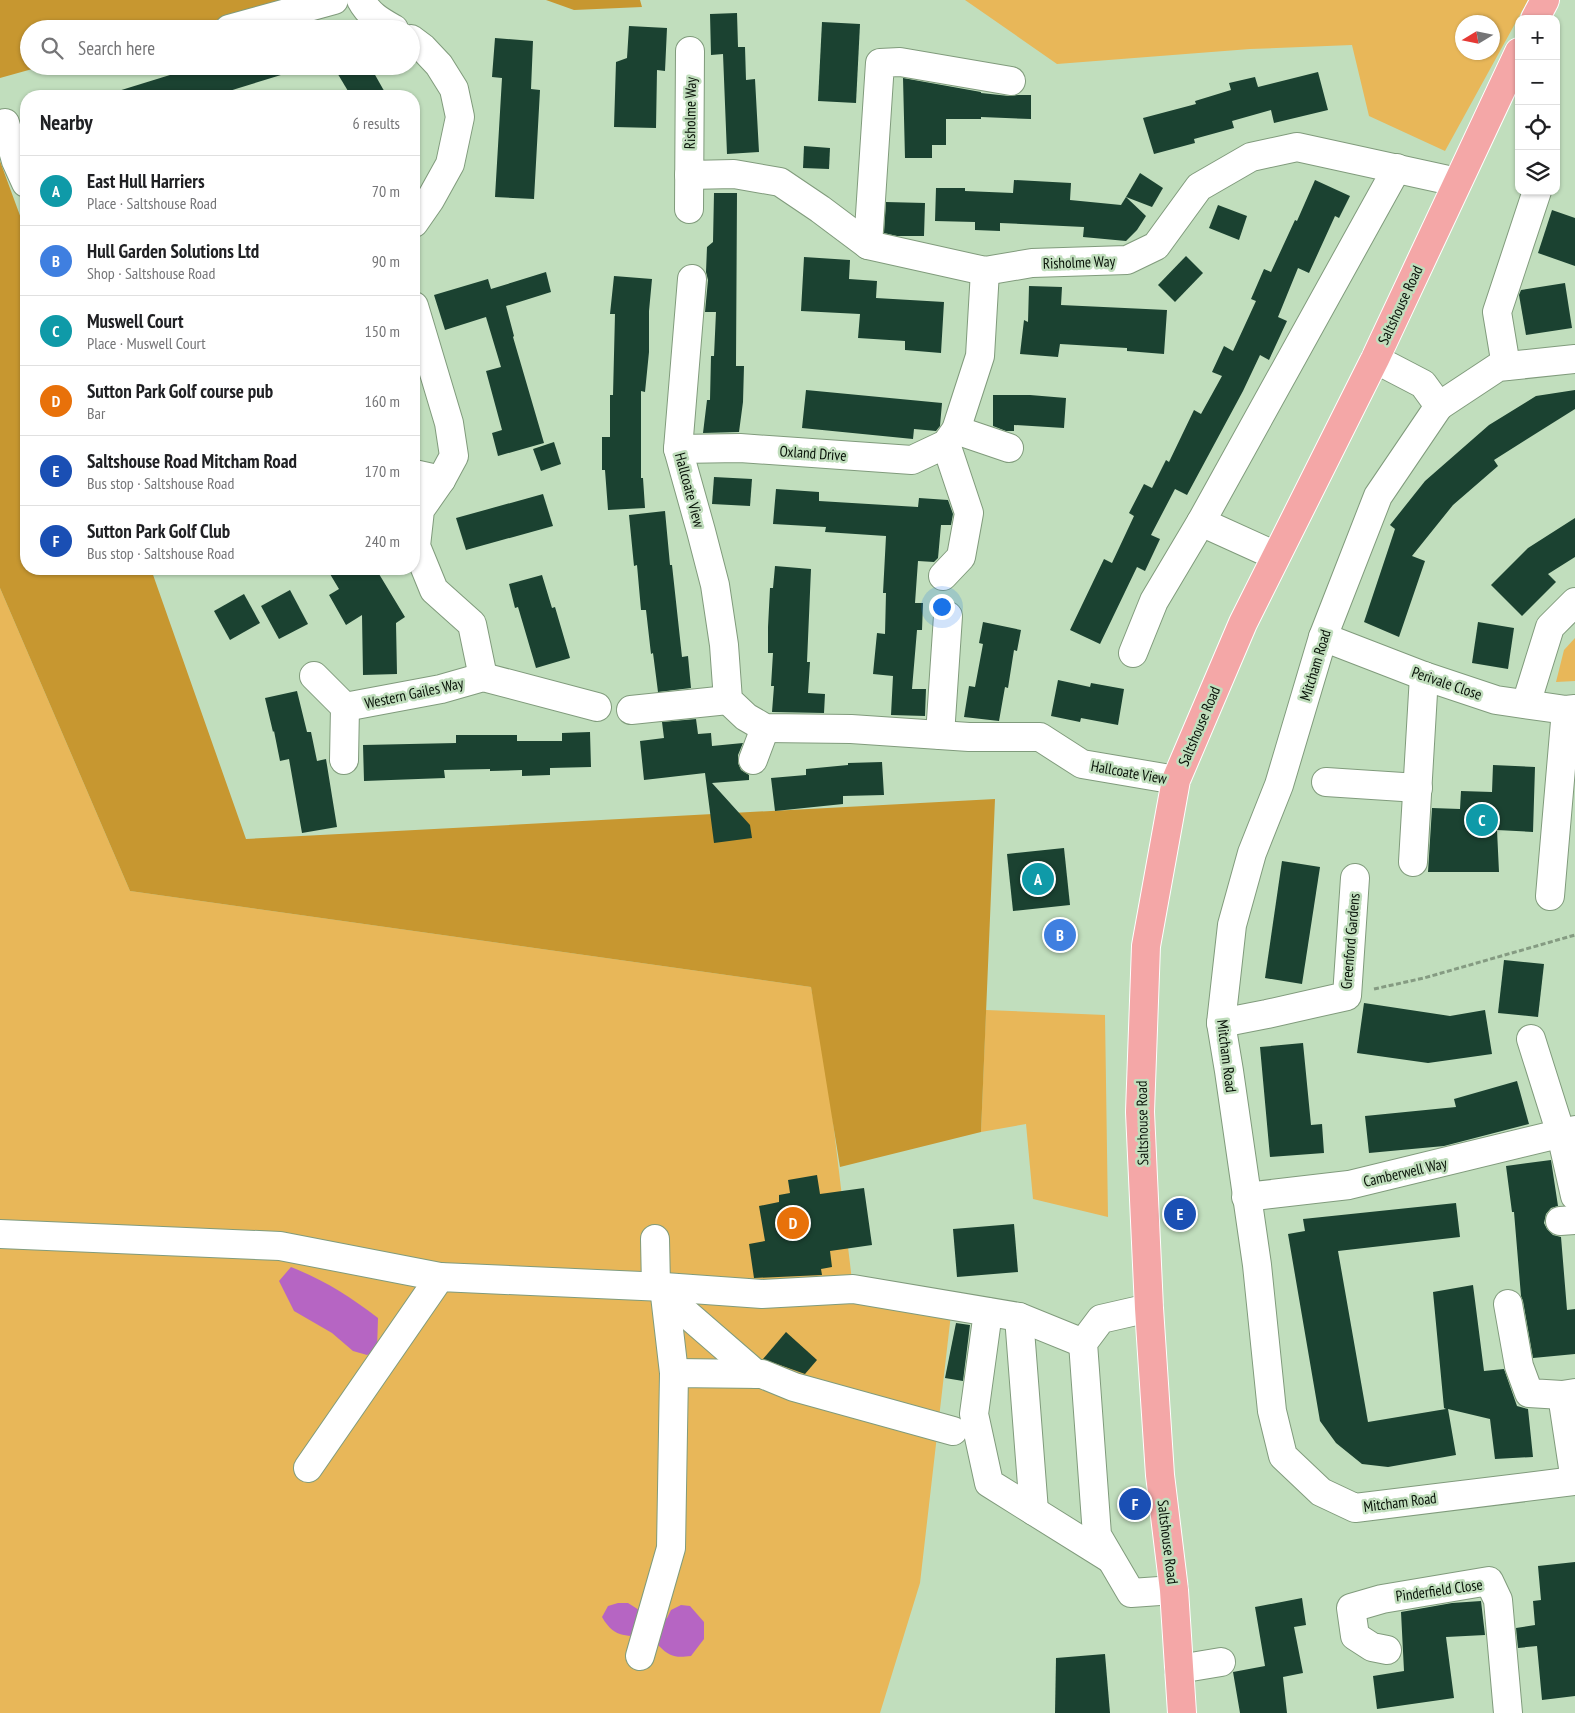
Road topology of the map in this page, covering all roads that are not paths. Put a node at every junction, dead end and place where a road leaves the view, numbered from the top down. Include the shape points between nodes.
1 (334, 0) edge
2 (361, 0) edge
3 (1545, 0) edge
4 (1537, 15) edge
5 (262, 20) edge
6 (378, 20) edge
7 (420, 46) edge
8 (690, 51) dead end
9 (1515, 60) edge
10 (1011, 81) dead end
11 (5, 123) dead end
12 (1397, 168) junction
13 (20, 170) edge
14 (689, 175) junction
15 (1458, 182) junction
16 (1536, 195) edge
17 (689, 208) dead end
18 (420, 214) edge
19 (868, 245) junction
20 (984, 271) junction
21 (692, 279) dead end
22 (420, 326) edge
23 (1374, 359) junction
24 (1575, 360) edge
25 (1506, 366) junction
26 (1439, 406) junction
27 (951, 437) junction
28 (1009, 448) dead end
29 (678, 449) junction
30 (420, 475) edge
31 (441, 480) junction
32 (420, 510) edge
33 (1201, 522) junction
34 (420, 556) edge
35 (1276, 556) junction
36 (943, 576) dead end
37 (1575, 602) edge
38 (948, 616) dead end
39 (1323, 637) junction
40 (1133, 653) dead end
41 (305, 671) dead end
42 (484, 676) junction
43 (1424, 676) junction
44 (728, 700) junction
45 (1526, 704) junction
46 (345, 707) junction
47 (597, 708) dead end
48 (1570, 709) edge
49 (631, 710) dead end
50 (765, 728) junction
51 (940, 735) junction
52 (344, 760) dead end
53 (753, 760) dead end
54 (1176, 780) junction
55 (1326, 782) dead end
56 (1418, 788) junction
57 (1413, 862) dead end
58 (1356, 878) dead end
59 (1550, 896) dead end
60 (1221, 1023) junction
61 (1531, 1039) dead end
62 (1568, 1132) edge
63 (1575, 1196) edge
64 (1246, 1197) junction
65 (0, 1234) edge
66 (655, 1239) dead end
67 (440, 1277) junction
68 (661, 1289) junction
69 (1508, 1304) dead end
70 (1149, 1308) junction
71 (988, 1312) junction
72 (1018, 1317) junction
73 (1083, 1343) junction
74 (674, 1373) junction
75 (756, 1374) junction
76 (1569, 1394) edge
77 (953, 1431) dead end
78 (308, 1468) dead end
79 (1575, 1481) edge
80 (1034, 1510) junction
81 (1112, 1560) junction
82 (1174, 1590) junction
83 (1387, 1650) dead end
84 (640, 1656) dead end
85 (1221, 1662) dead end
86 (1179, 1669) junction
87 (1182, 1713) edge
88 (1508, 1713) edge

1 - 5 street
2 - 6 street via 366,10
3 - 4 main road
7 - 18 street via 439,65 454,89 460,117 450,164
8 - 14 street, Risholme Way
9 - 15 main road, Saltshouse Road
10 - 19 street via 900,62 880,63
11 - 13 street
12 - 15 street, Risholme Way
12 - 20 street, Risholme Way via 1297,147 1251,157 1199,187 1156,246 1127,260 1032,263
12 - 33 street
14 - 17 street, Risholme Way
14 - 19 street, Risholme Way via 734,174 780,182
15 - 23 main road, Saltshouse Road
16 - 25 street via 1497,312
19 - 20 street, Risholme Way
20 - 27 street via 980,356
21 - 29 street, Hallcoate View
22 - 31 street, Western Gailes Way via 449,423 454,456
23 - 26 street via 1423,384
23 - 35 main road, Saltshouse Road
24 - 25 street
25 - 26 street
26 - 39 street, Mitcham Road via 1378,496
27 - 28 street
27 - 29 street, Oxland Drive via 912,460 740,448
27 - 36 street via 969,513 961,557
29 - 44 street, Hallcoate View via 715,585
30 - 31 street
31 - 32 street, Western Gailes Way
33 - 35 street
33 - 40 street via 1154,601
34 - 42 street, Western Gailes Way via 434,590 472,624
35 - 54 main road, Saltshouse Road via 1243,623
37 - 45 street via 1550,627
38 - 51 street
39 - 43 street, Perivale Close
39 - 60 street, Mitcham Road via 1279,785 1252,853 1232,925
41 - 46 street, Western Gailes Way
42 - 46 street, Western Gailes Way via 441,689
42 - 47 street, Western Gailes Way
43 - 45 street, Perivale Close via 1496,700
43 - 56 street
44 - 49 street
44 - 50 street via 746,717
45 - 48 street, Perivale Close
46 - 52 street, Western Gailes Way
48 - 59 street
50 - 51 street, Hallcoate View
50 - 53 street
51 - 54 street, Hallcoate View via 1040,737 1082,764
54 - 70 main road, Saltshouse Road via 1146,946 1140,1112
55 - 56 street
56 - 57 street
58 - 60 street, Greenford Gardens via 1347,996
60 - 64 street, Mitcham Road
61 - 62 street
62 - 63 street
62 - 64 street, Camberwell Way via 1349,1185
64 - 79 street, Mitcham Road via 1278,1438 1283,1456 1321,1492 1356,1508
65 - 67 street via 280,1246
66 - 68 street
67 - 68 street
67 - 78 street
68 - 71 street via 762,1294 853,1289
68 - 74 street
68 - 75 street
69 - 76 street via 1519,1366 1529,1393
70 - 73 street via 1101,1319
70 - 82 main road, Saltshouse Road via 1160,1475
71 - 72 street
71 - 80 street via 974,1414 989,1483
72 - 73 street
72 - 80 street
73 - 81 street via 1097,1535
74 - 75 street
74 - 84 street via 671,1548
75 - 77 street
76 - 79 street
80 - 81 street
81 - 82 street via 1131,1593
82 - 86 main road, Saltshouse Road
83 - 88 street, Pinderfield Close via 1372,1648 1356,1636 1351,1608 1382,1599 1489,1581 1498,1600
85 - 86 street
86 - 87 main road, Saltshouse Road

